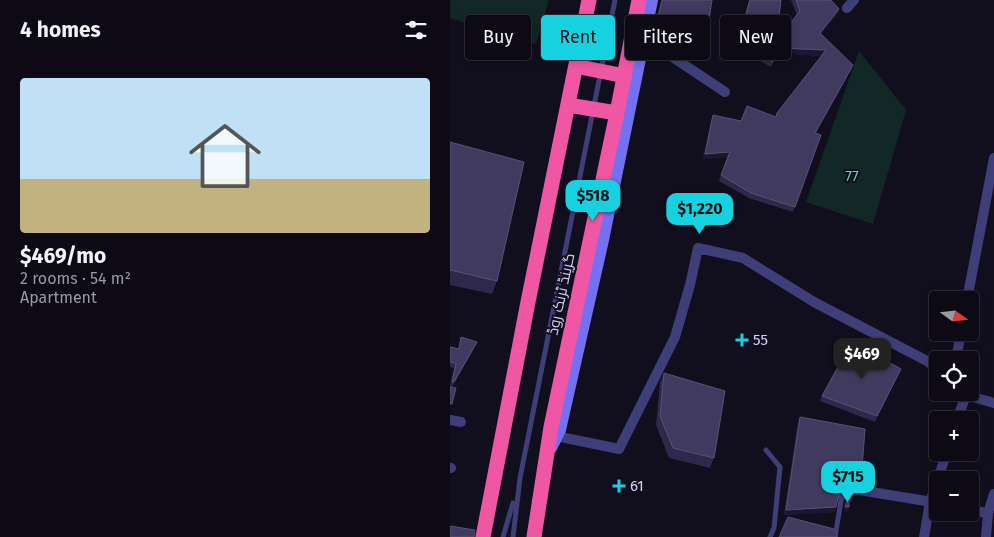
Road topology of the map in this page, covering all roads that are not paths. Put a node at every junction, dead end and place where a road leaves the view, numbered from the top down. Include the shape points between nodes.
1 (589, 0) edge
2 (615, 0) edge
3 (639, 0) edge
4 (652, 0) edge
5 (649, 15) edge
6 (640, 60) edge
7 (677, 60) edge
8 (577, 66) junction
9 (624, 76) junction
10 (725, 92) dead end
11 (570, 105) junction
12 (617, 113) junction
13 (994, 158) edge
14 (969, 291) edge
15 (929, 363) edge
16 (979, 398) edge
17 (994, 403) edge
18 (553, 431) junction
19 (766, 450) dead end
20 (520, 478) junction
21 (994, 494) edge
22 (842, 495) joint
23 (929, 501) edge
24 (979, 512) edge
25 (988, 513) junction
26 (929, 520) edge
27 (483, 537) edge
28 (503, 537) edge
29 (513, 537) edge
30 (534, 537) edge
31 (770, 537) edge
32 (835, 537) edge
33 (924, 537) edge
34 (986, 537) edge

1 - 8 highway, گرینڈ ٹرنک روڈ
2 - 20 lane
3 - 9 highway, گرینڈ ٹرنک روڈ
4 - 5 street
6 - 18 street via 560,430
7 - 10 street
8 - 9 highway, bridge
8 - 11 highway, گرینڈ ٹرنک روڈ
9 - 12 highway, گرینڈ ٹرنک روڈ
11 - 12 highway, bridge
11 - 27 highway, گرینڈ ٹرنک روڈ
12 - 18 highway, گرینڈ ٹرنک روڈ
13 - 14 street
15 - 18 street via 814,302 743,258 698,248 675,337 619,449
16 - 17 street
18 - 30 highway, گرینڈ ٹرنک روڈ
19 - 31 lane via 780,467 774,528
20 - 28 lane
20 - 29 lane
21 - 25 street
22 - 23 street via 847,488
22 - 32 lane
24 - 25 street
25 - 34 street
26 - 33 street

